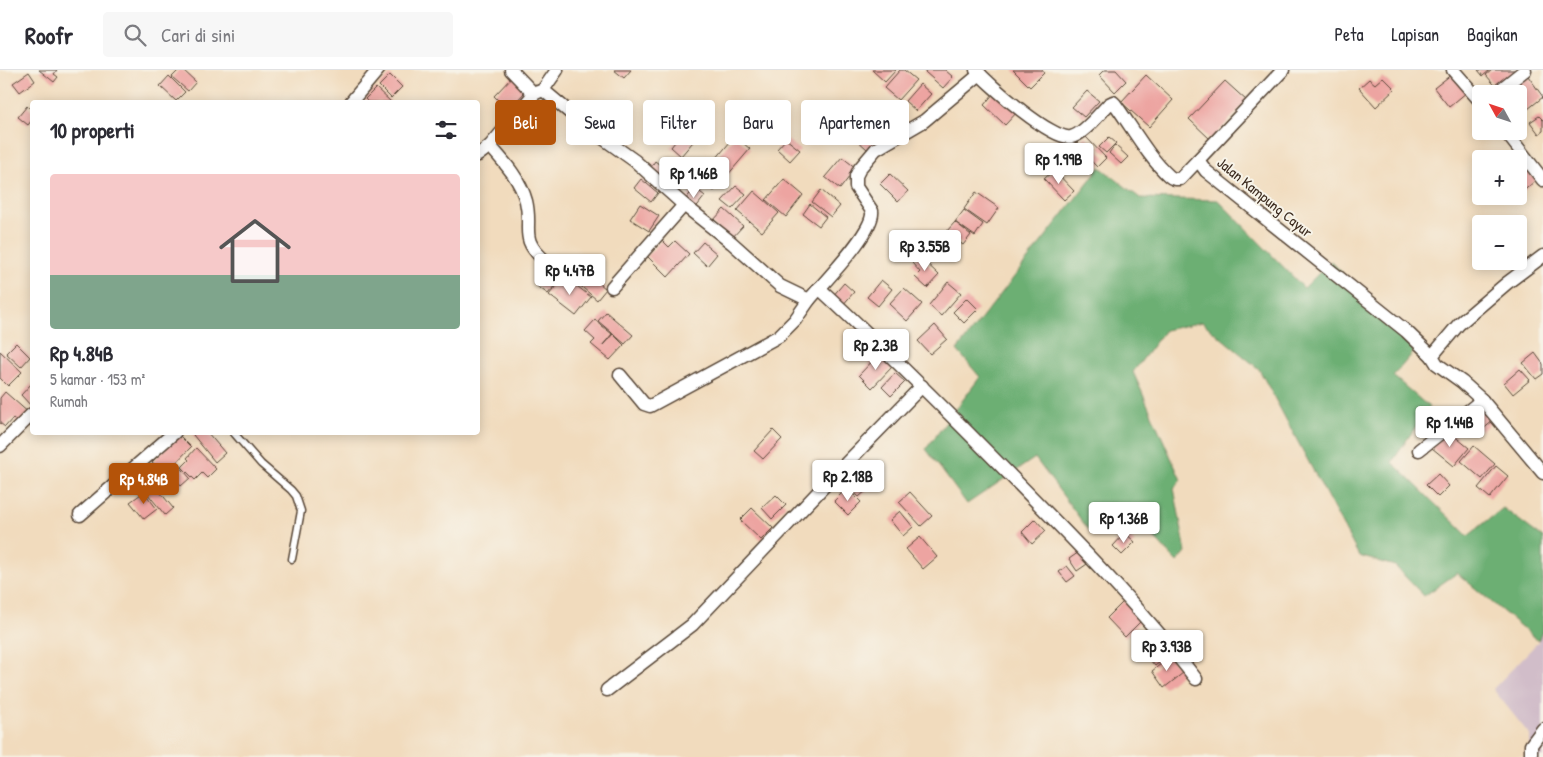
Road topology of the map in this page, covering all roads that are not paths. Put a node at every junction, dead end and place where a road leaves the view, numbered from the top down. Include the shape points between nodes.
1 (378, 70) edge
2 (511, 70) edge
3 (557, 70) edge
4 (1283, 70) edge
5 (1453, 70) edge
6 (1525, 70) edge
7 (978, 72) edge
8 (1507, 85) edge
9 (539, 92) junction
10 (1472, 92) edge
11 (353, 100) edge
12 (1512, 140) edge
13 (490, 146) junction
14 (480, 154) edge
15 (1198, 160) junction
16 (1543, 180) edge
17 (684, 205) junction
18 (1543, 256) edge
19 (545, 262) dead end
20 (612, 288) dead end
21 (820, 288) junction
22 (809, 300) junction
23 (1432, 356) junction
24 (620, 375) dead end
25 (922, 386) junction
26 (1482, 400) junction
27 (30, 416) edge
28 (172, 435) edge
29 (236, 435) edge
30 (0, 446) edge
31 (1419, 450) dead end
32 (1543, 473) edge
33 (80, 515) dead end
34 (292, 559) dead end
35 (1196, 678) dead end
36 (607, 690) dead end
37 (1543, 729) edge
38 (1530, 753) edge

1 - 11 street
2 - 9 street
3 - 9 street
4 - 15 street
5 - 10 street
6 - 8 street
7 - 15 street, Jalan Kampung Cayur via 1026,114 1061,137 1072,137 1082,132 1113,102 1169,176 1180,179
7 - 21 street via 924,121 876,149 860,168 856,187 873,216 864,236
9 - 13 street
9 - 17 street via 635,161
12 - 16 street
13 - 14 street
13 - 19 street via 520,186 526,203 530,244
15 - 23 street, Jalan Kampung Cayur via 1206,171 1406,331
17 - 20 street
17 - 22 street via 780,286
18 - 23 street via 1459,324
21 - 22 street
21 - 25 street
22 - 24 street via 779,336 650,406 644,404
23 - 26 street, Jalan Kampung Cayur via 1437,364
25 - 35 street via 1114,582
25 - 36 street via 692,625
26 - 31 street
26 - 32 street, Jalan Kampung Cayur
27 - 30 street
28 - 33 street
29 - 34 lane via 296,496 300,511
37 - 38 street via 1532,742

